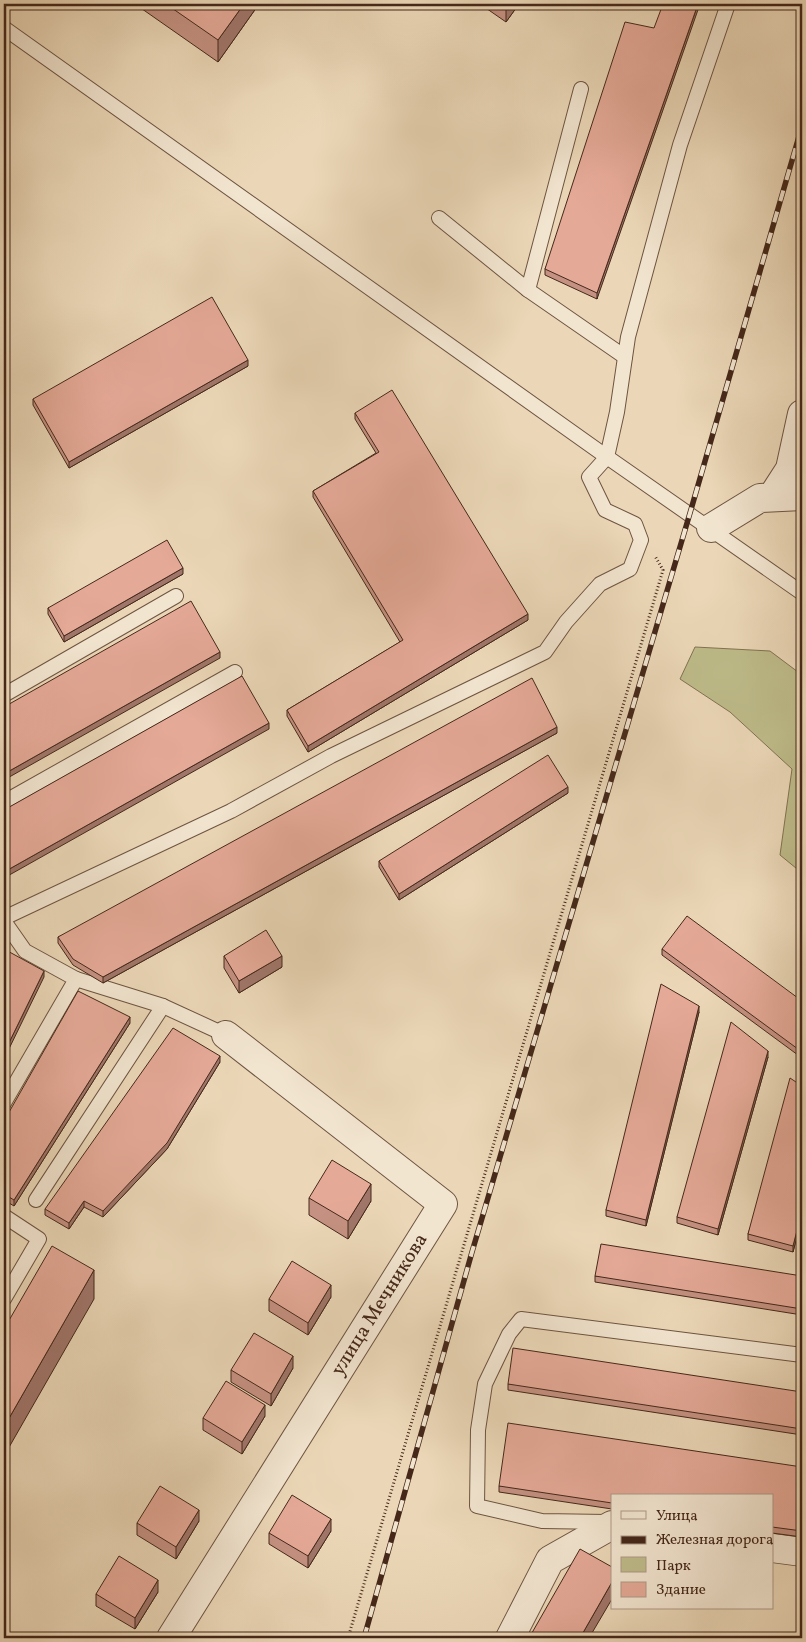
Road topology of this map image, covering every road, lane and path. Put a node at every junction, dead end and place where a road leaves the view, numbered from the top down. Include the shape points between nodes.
1 (728, 4) edge
2 (4, 28) edge
3 (581, 89) dead end
4 (439, 218) dead end
5 (528, 290) junction
6 (625, 358) junction
7 (802, 414) edge
8 (607, 456) junction
9 (802, 481) edge
10 (802, 496) edge
11 (772, 498) junction
12 (635, 524) junction
13 (711, 528) junction
14 (802, 592) edge
15 (176, 596) dead end
16 (236, 672) dead end
17 (4, 695) edge
18 (4, 802) edge
19 (4, 920) edge
20 (76, 979) junction
21 (163, 1006) junction
22 (226, 1035) joint
23 (4, 1103) edge
24 (36, 1200) dead end
25 (4, 1216) edge
26 (4, 1300) edge
27 (802, 1355) edge
28 (611, 1524) edge
29 (611, 1525) edge
30 (774, 1548) edge
31 (802, 1552) edge
32 (171, 1638) edge
33 (348, 1638) edge
34 (510, 1638) edge

1 - 6 lane via 680,145
2 - 8 lane
3 - 5 lane
4 - 5 lane
5 - 6 lane
6 - 8 lane
7 - 11 street via 790,469
8 - 12 lane via 589,477 605,510
8 - 13 lane
9 - 11 street
10 - 11 street
11 - 13 street via 760,498
12 - 19 lane via 641,540 630,569 600,584 566,622 545,652 331,756 231,811
12 - 33 path via 664,570
13 - 14 lane
15 - 17 lane
16 - 18 lane
19 - 20 lane via 25,951
20 - 21 lane
20 - 23 lane
21 - 22 lane
21 - 24 lane
22 - 32 street, улица Мечникова via 443,1204
25 - 26 lane via 40,1238
27 - 28 lane via 521,1319 509,1334 485,1384 478,1430 477,1506 542,1521
29 - 34 street via 550,1560
30 - 31 street

